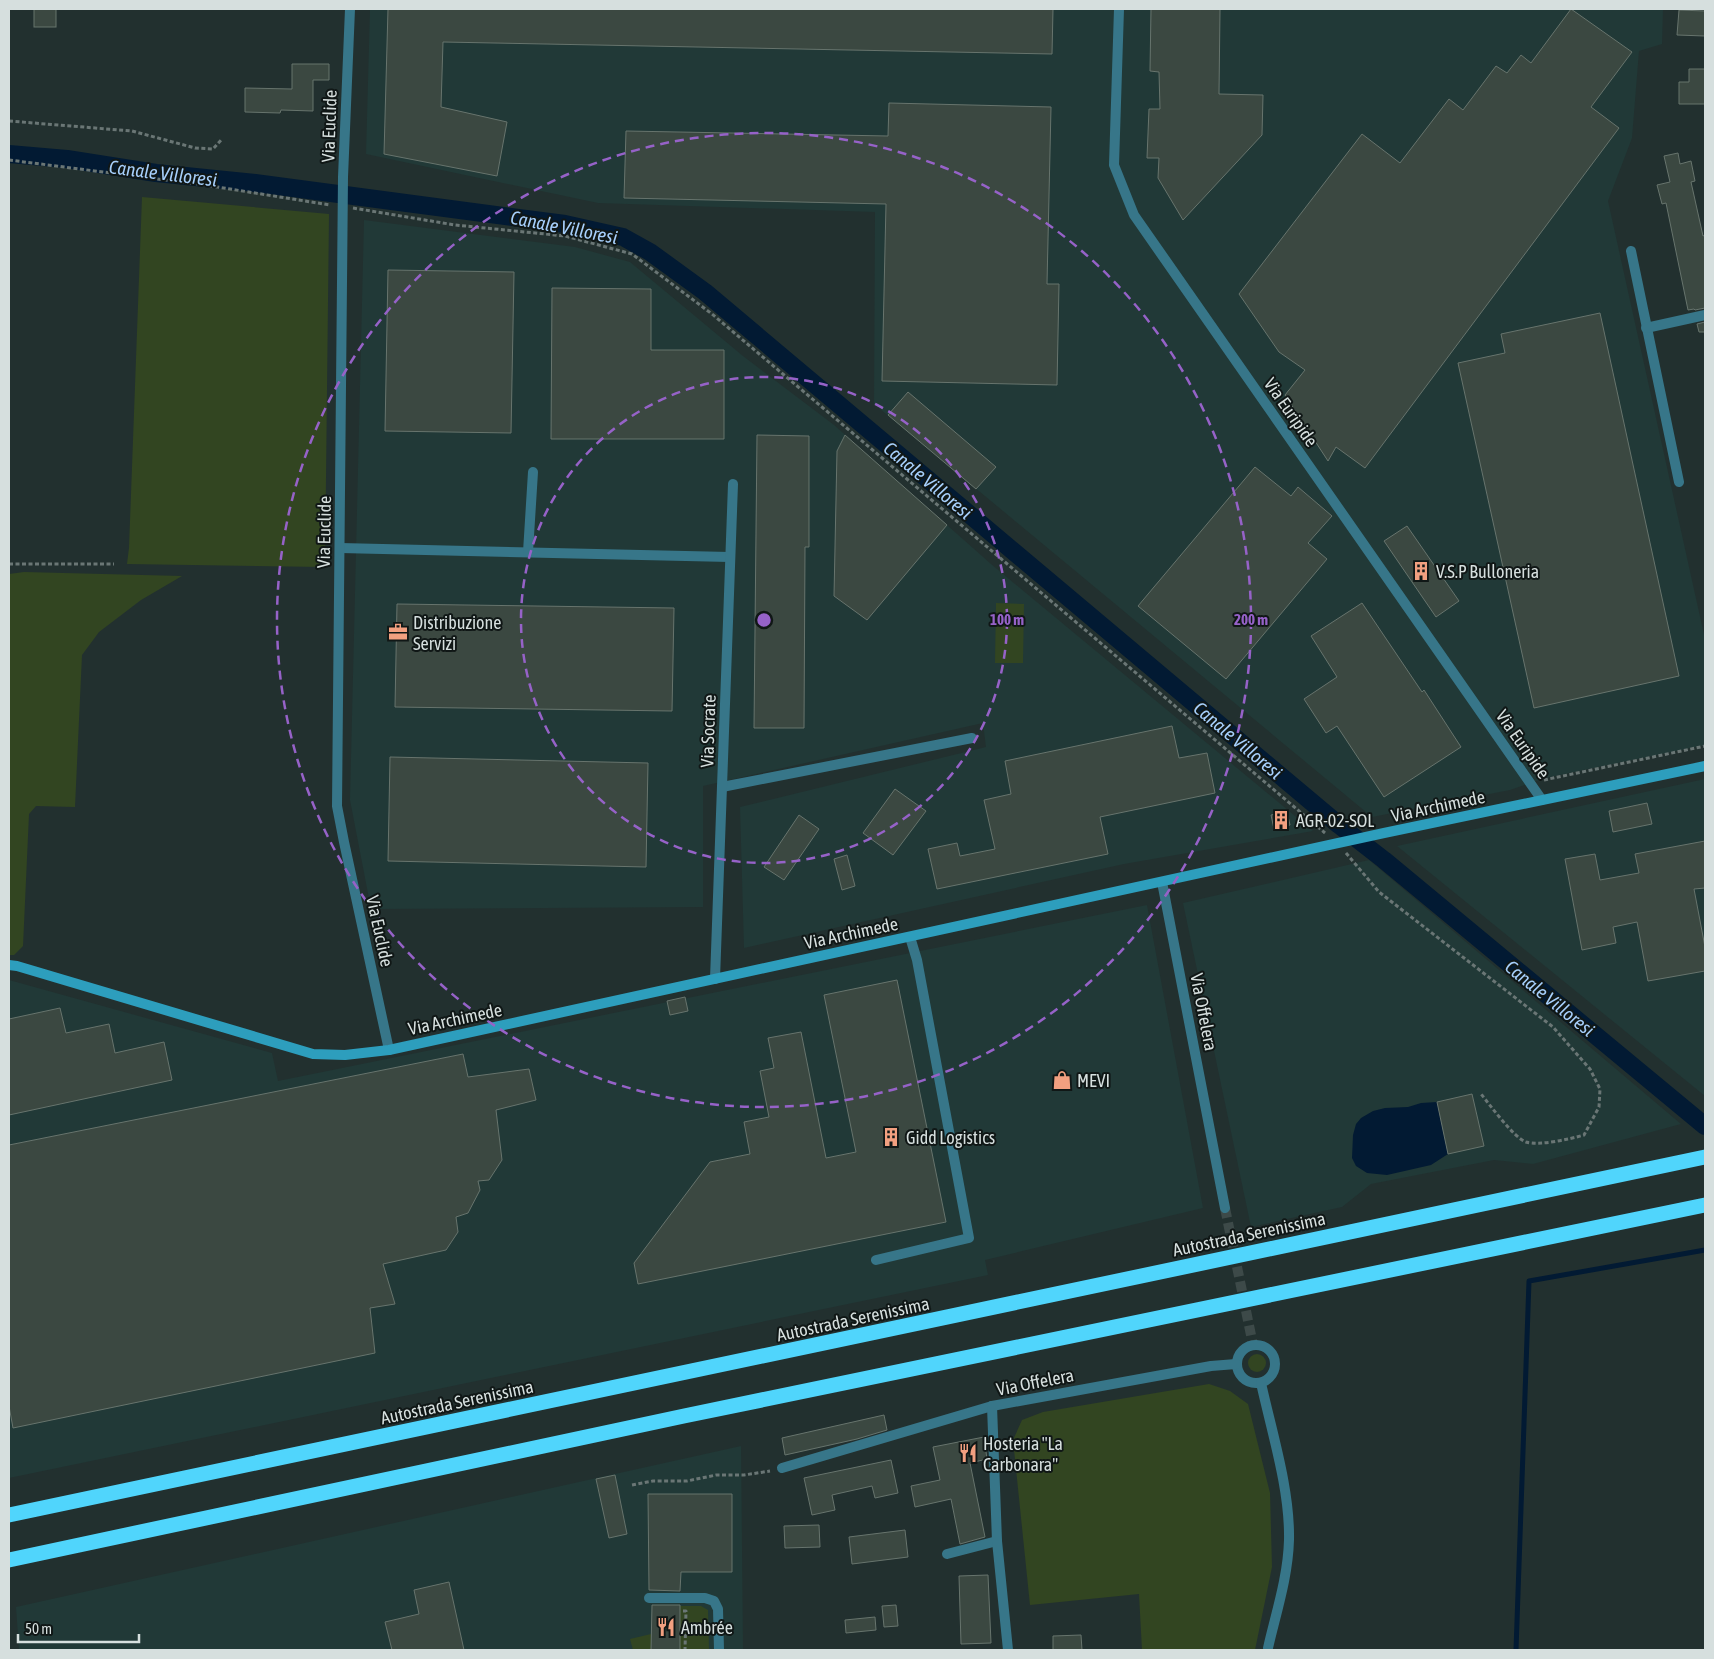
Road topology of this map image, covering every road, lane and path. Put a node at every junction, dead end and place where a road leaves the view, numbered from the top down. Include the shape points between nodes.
1 (350, 9) edge
2 (1119, 9) edge
3 (9, 121) edge
4 (222, 139) dead end
5 (9, 160) edge
6 (344, 207) junction
7 (1630, 251) dead end
8 (1705, 315) edge
9 (1646, 328) junction
10 (533, 472) dead end
11 (1679, 482) dead end
12 (733, 484) dead end
13 (340, 548) junction
14 (528, 552) junction
15 (730, 557) junction
16 (9, 564) edge
17 (114, 564) dead end
18 (972, 738) dead end
19 (1705, 746) edge
20 (1705, 766) edge
21 (1543, 780) dead end
22 (722, 787) junction
23 (1542, 800) junction
24 (1343, 842) junction
25 (1162, 882) junction
26 (910, 937) junction
27 (9, 965) edge
28 (715, 979) junction
29 (389, 1050) junction
30 (1481, 1094) dead end
31 (1705, 1157) edge
32 (1705, 1205) edge
33 (1225, 1208) tunnel mouth
34 (876, 1260) dead end
35 (1236, 1364) junction
36 (1261, 1383) junction
37 (992, 1406) junction
38 (784, 1468) joint
39 (632, 1484) dead end
40 (9, 1515) edge
41 (997, 1540) junction
42 (947, 1554) dead end
43 (9, 1560) edge
44 (648, 1598) dead end
45 (680, 1610) dead end
46 (685, 1650) edge
47 (718, 1650) edge
48 (1008, 1650) edge
49 (1267, 1650) edge

1 - 6 street, Via Euclide
2 - 23 street, Via Euripide via 1114,166 1134,215
3 - 4 path via 132,130 195,148 213,149
5 - 6 path
6 - 13 street, Via Euclide
6 - 24 path via 455,225 565,236 632,254 712,314
7 - 9 street
8 - 9 street
9 - 11 street
10 - 14 street
12 - 15 street, Via Socrate
13 - 14 street
13 - 29 street, Via Euclide via 338,806
14 - 15 street
15 - 22 street, Via Socrate
16 - 17 path
18 - 22 street
19 - 21 path
20 - 23 street, Via Archimede
22 - 28 street, Via Socrate
23 - 24 street, Via Archimede
24 - 25 street, Via Archimede
24 - 30 path via 1379,892 1553,1027 1590,1069 1600,1089 1599,1107 1584,1135 1546,1142 1526,1142 1512,1131
25 - 26 street, Via Archimede
25 - 33 street, Via Offelera
26 - 28 street, Via Archimede
26 - 34 street via 969,1238
27 - 29 street, Via Archimede via 313,1054 345,1055
28 - 29 street, Via Archimede
31 - 40 highway, Autostrada Serenissima
32 - 43 highway via 684,1416
35 - 36 street via 1244,1379
35 - 36 street via 1248,1347 1266,1347 1275,1363 1271,1376
35 - 37 street, Via Offelera
36 - 49 street via 1284,1488 1289,1540 1285,1577
37 - 38 street
37 - 41 street, Via Offelera
38 - 39 path via 687,1481
41 - 42 street
41 - 48 street, Via Offelera
44 - 47 street via 705,1598 714,1601 718,1609
45 - 46 path via 686,1611

